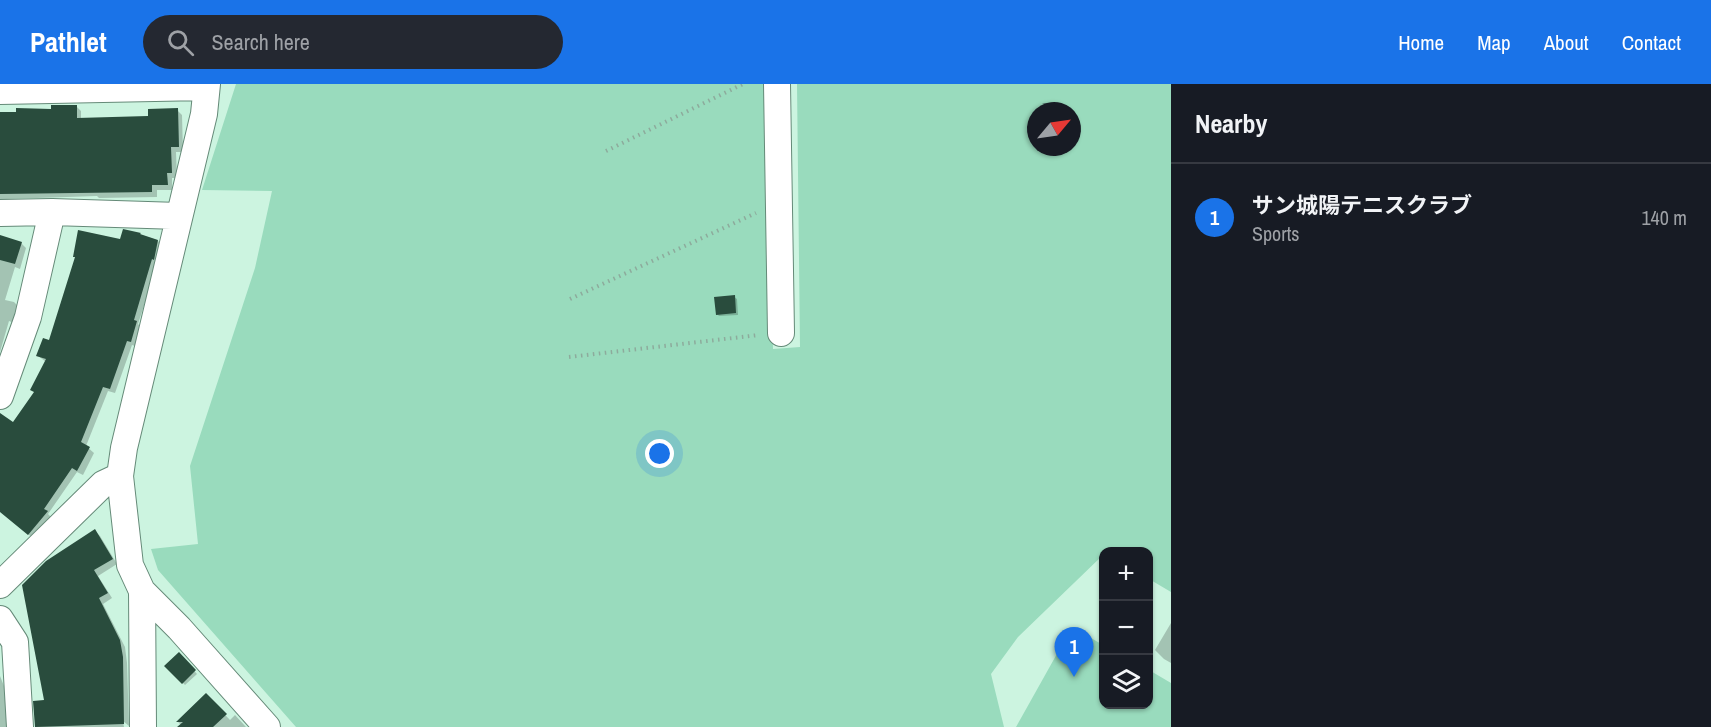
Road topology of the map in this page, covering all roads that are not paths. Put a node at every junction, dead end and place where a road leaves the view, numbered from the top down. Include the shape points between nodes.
1 (777, 84) edge
2 (207, 85) edge
3 (0, 91) edge
4 (52, 212) junction
5 (0, 213) edge
6 (179, 216) junction
7 (781, 333) road end
8 (0, 396) edge
9 (120, 476) junction
10 (0, 585) edge
11 (142, 591) junction
12 (0, 620) edge
13 (20, 727) edge
14 (143, 727) edge
15 (267, 727) edge

1 - 7 street
2 - 3 street
2 - 6 street via 204,114
4 - 5 street
4 - 6 street
4 - 8 street via 28,316
6 - 9 street
9 - 10 street via 103,484
9 - 11 street via 130,565
11 - 14 street
11 - 15 street
12 - 13 street via 15,642

